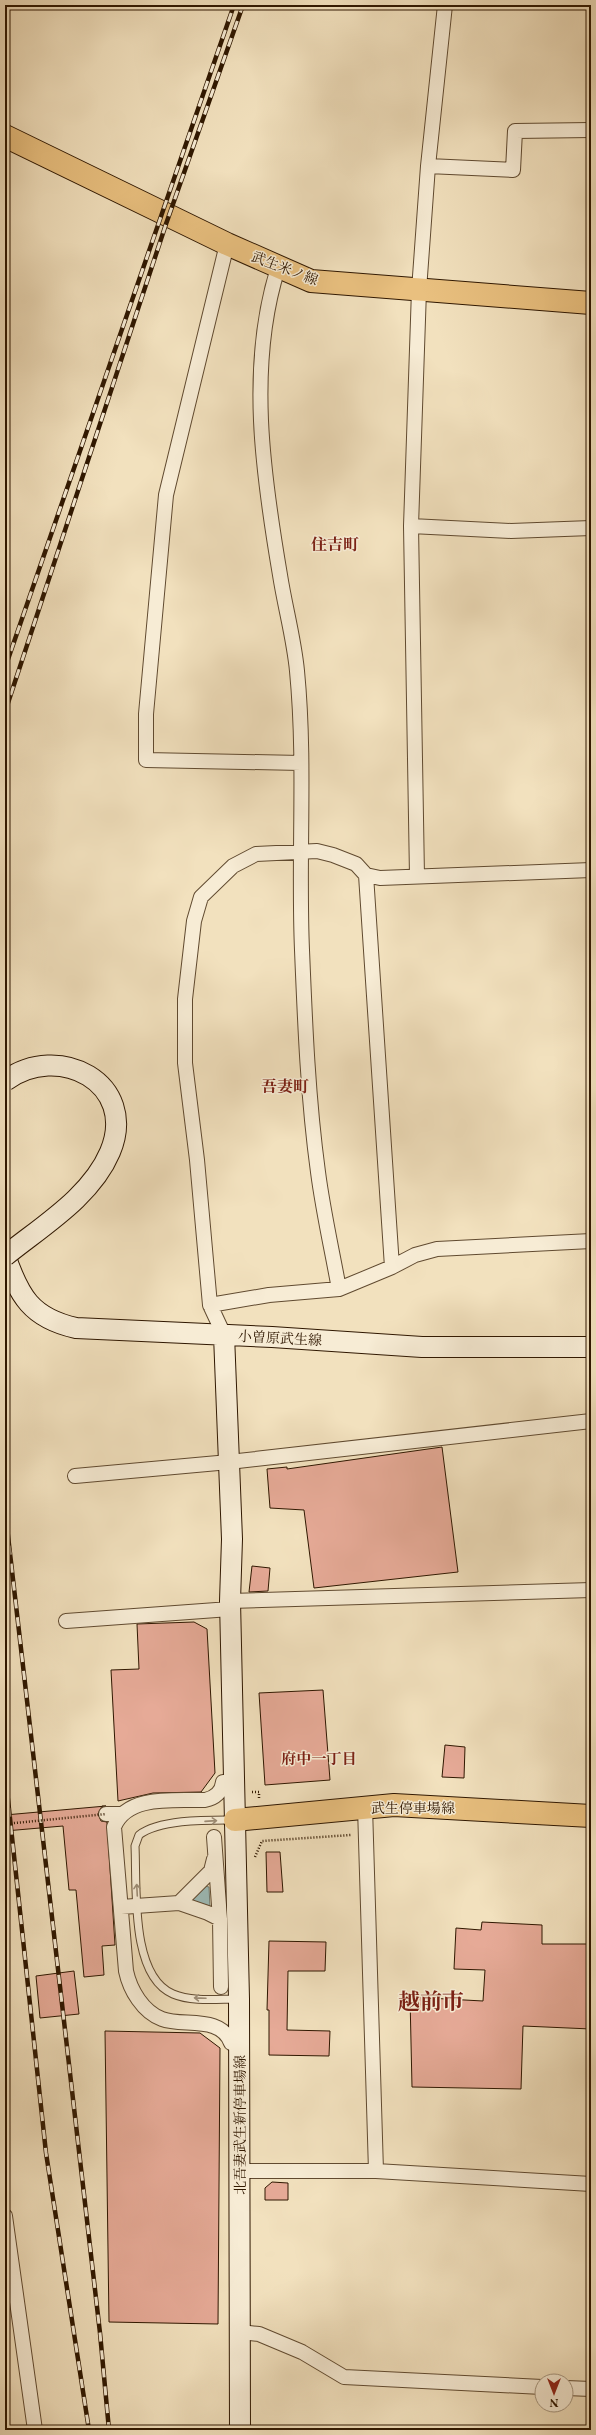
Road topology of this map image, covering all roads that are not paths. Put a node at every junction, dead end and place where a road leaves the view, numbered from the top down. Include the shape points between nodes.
1 (445, 5) edge
2 (591, 130) edge
3 (5, 135) edge
4 (428, 166) junction
5 (228, 244) junction
6 (278, 268) junction
7 (419, 290) junction
8 (591, 303) edge
9 (411, 526) junction
10 (591, 528) edge
11 (301, 763) junction
12 (300, 852) junction
13 (591, 870) edge
14 (366, 875) junction
15 (417, 876) junction
16 (5, 1081) edge
17 (591, 1241) edge
18 (5, 1256) edge
19 (392, 1267) junction
20 (339, 1289) junction
21 (210, 1306) junction
22 (224, 1335) junction
23 (591, 1347) edge
24 (591, 1421) edge
25 (229, 1462) junction
26 (75, 1476) dead end
27 (591, 1590) edge
28 (230, 1605) junction
29 (66, 1621) dead end
30 (223, 1782) dead end
31 (365, 1807) junction
32 (106, 1814) road end
33 (122, 1814) junction
34 (591, 1816) edge
35 (235, 1820) junction
36 (214, 1837) dead end
37 (214, 1858) junction
38 (179, 1903) junction
39 (138, 1906) junction
40 (121, 1907) junction
41 (220, 1919) junction
42 (222, 1987) dead end
43 (239, 1999) junction
44 (231, 2043) dead end
45 (240, 2171) junction
46 (376, 2171) junction
47 (591, 2184) edge
48 (5, 2216) edge
49 (240, 2332) junction
50 (534, 2387) edge
51 (574, 2388) edge
52 (591, 2389) edge
53 (35, 2430) edge
54 (240, 2430) edge

1 - 4 street
2 - 4 street via 515,131 513,170
3 - 5 main road, 武生米ノ線
4 - 7 street
5 - 6 main road, 武生米ノ線
5 - 11 street via 166,495 146,714 146,760
6 - 7 main road, 武生米ノ線 via 315,282
6 - 11 street via 268,300 262,350 262,445 280,574 297,670
7 - 8 main road, 武生米ノ線
7 - 9 street
9 - 10 street via 511,531
9 - 15 street
11 - 12 street
12 - 14 street via 317,851 333,855 356,864
12 - 20 street via 309,1074 318,1171
12 - 21 street via 256,854 233,866 201,897 194,921 185,999 185,1063 197,1160
13 - 15 street
14 - 15 street via 380,878
14 - 19 street
16 - 18 main road, 小曽原武生線, bridge via 38,1065 66,1066 78,1070 91,1077 105,1090 112,1105 116,1124 115,1137 104,1165 87,1189
17 - 19 street via 437,1249 415,1255
18 - 22 main road, 小曽原武生線 via 21,1295 37,1312 58,1324 93,1330
19 - 20 street
20 - 21 street via 269,1295
21 - 22 street
22 - 23 main road, 小曽原武生線 via 422,1347
22 - 25 main road, 北吾妻武生新停車場線
24 - 25 street
25 - 26 street
25 - 28 main road, 北吾妻武生新停車場線 via 232,1539
27 - 28 street
28 - 29 street
28 - 35 main road, 北吾妻武生新停車場線
30 - 33 street via 222,1788 212,1798 137,1804
31 - 34 main road, 武生停車場線 via 424,1805
31 - 35 main road, 武生停車場線
31 - 46 street
32 - 33 street
33 - 40 street via 114,1827
39 -> 35 lane via 135,1846 139,1835 170,1824
35 - 43 main road, 北吾妻武生新停車場線
36 - 37 street
37 - 38 street via 211,1871
37 - 41 street
38 - 39 street
38 - 41 street
39 - 40 street
43 -> 39 lane via 178,1996 157,1984 144,1959
40 - 44 street via 126,1971 129,1984 139,2000 162,2019 209,2024 225,2032
41 - 42 street
43 - 45 main road, 北吾妻武生新停車場線
45 - 46 street
45 - 49 main road, 北吾妻武生新停車場線
46 - 47 street
48 - 53 street
49 - 50 street via 259,2334 302,2352 344,2377
49 - 54 main road, 北吾妻武生新停車場線
51 - 52 street

